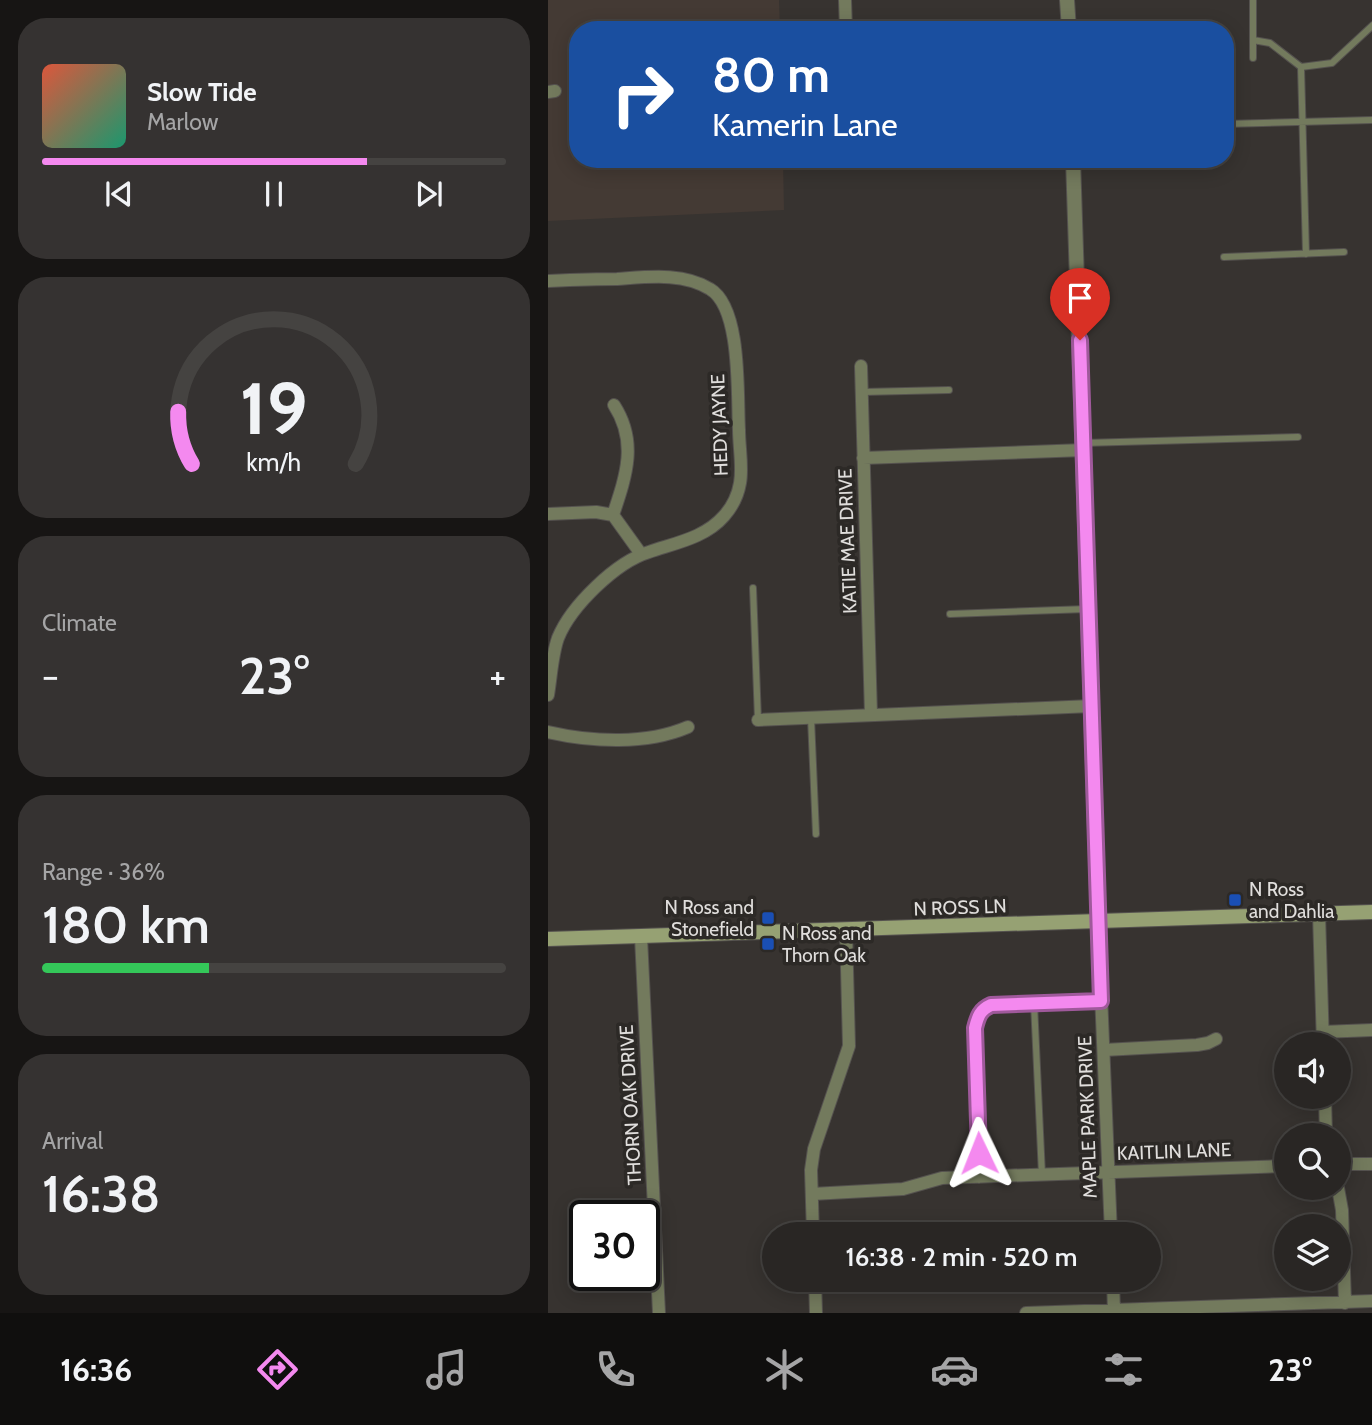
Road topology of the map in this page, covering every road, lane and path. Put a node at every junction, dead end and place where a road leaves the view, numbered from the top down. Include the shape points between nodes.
1 (845, 0) edge
2 (1067, 0) edge
3 (1253, 0) edge
4 (846, 21) edge
5 (1068, 21) edge
6 (1372, 25) edge
7 (1253, 40) junction
8 (1253, 58) dead end
9 (1301, 66) junction
10 (1372, 120) edge
11 (1303, 122) junction
12 (1234, 124) edge
13 (1073, 168) edge
14 (1344, 252) dead end
15 (1306, 254) junction
16 (1224, 257) dead end
17 (548, 281) edge
18 (861, 366) dead end
19 (949, 390) dead end
20 (862, 393) junction
21 (614, 405) dead end
22 (1298, 437) dead end
23 (1083, 447) junction
24 (864, 458) junction
25 (548, 514) edge
26 (613, 515) junction
27 (641, 554) junction
28 (753, 588) dead end
29 (1089, 608) junction
30 (950, 614) dead end
31 (553, 636) edge
32 (548, 695) edge
33 (1092, 706) junction
34 (871, 716) junction
35 (811, 718) junction
36 (757, 720) joint
37 (688, 727) dead end
38 (548, 732) edge
39 (816, 834) dead end
40 (1372, 912) edge
41 (1319, 914) junction
42 (1098, 922) junction
43 (846, 930) junction
44 (641, 937) junction
45 (548, 939) edge
46 (1101, 1001) junction
47 (1034, 1003) junction
48 (1372, 1030) edge
49 (1322, 1032) edge
50 (1351, 1034) edge
51 (1216, 1039) dead end
52 (1103, 1050) junction
53 (1351, 1164) edge
54 (1372, 1164) edge
55 (1274, 1166) edge
56 (1109, 1173) junction
57 (1042, 1175) junction
58 (979, 1177) junction
59 (812, 1194) junction
60 (1340, 1200) edge
61 (813, 1222) edge
62 (1111, 1222) edge
63 (815, 1292) edge
64 (1113, 1292) edge
65 (1372, 1301) edge
66 (1345, 1303) junction
67 (1114, 1312) edge
68 (659, 1313) edge
69 (816, 1313) edge
70 (1026, 1313) edge

1 - 4 street
2 - 5 street
3 - 7 lane
6 - 9 lane via 1332,63
7 - 8 lane
7 - 9 lane via 1270,43
9 - 11 lane
10 - 11 lane
11 - 12 lane
11 - 15 lane
13 - 23 street, MAPLE PARK DRIVE
14 - 15 lane
15 - 16 lane
17 - 27 street, HEDY JAYNE via 669,277 710,288 724,303 735,347 741,481 731,507 709,530
18 - 20 street, KATIE MAE DRIVE
19 - 20 lane
20 - 24 street, KATIE MAE DRIVE
21 - 26 street via 625,425 628,464
22 - 23 lane
23 - 24 street
23 - 29 street, MAPLE PARK DRIVE
24 - 34 street, KATIE MAE DRIVE
25 - 26 street
26 - 27 street
27 - 31 street, HEDY JAYNE via 597,586
28 - 36 lane
29 - 30 lane
29 - 33 street, MAPLE PARK DRIVE
31 - 32 street, HEDY JAYNE
33 - 34 street
33 - 42 street, MAPLE PARK DRIVE
34 - 35 street
35 - 36 street
35 - 39 lane
37 - 38 street via 660,736 612,740
40 - 41 main road, N ROSS LN
41 - 42 main road, N ROSS LN
41 - 49 street
42 - 43 main road, N ROSS LN
42 - 46 street, MAPLE PARK DRIVE
43 - 44 main road, N ROSS LN
43 - 59 street via 849,1046 814,1149
44 - 45 main road, N ROSS LN
44 - 68 street, THORN OAK DRIVE
46 - 47 street
46 - 52 street, MAPLE PARK DRIVE
47 - 57 lane
47 - 58 street via 991,1005 978,1017
48 - 50 street
51 - 52 street via 1208,1044
52 - 56 street, MAPLE PARK DRIVE
53 - 54 street
55 - 56 street, KAITLIN LANE
56 - 57 street, KAITLIN LANE
56 - 62 street, MAPLE PARK DRIVE
57 - 58 street, KAITLIN LANE
58 - 59 street, KAITLIN LANE via 942,1178 903,1189
59 - 61 street
60 - 66 street
63 - 69 street
64 - 67 street
65 - 66 street
66 - 67 street
67 - 70 street

